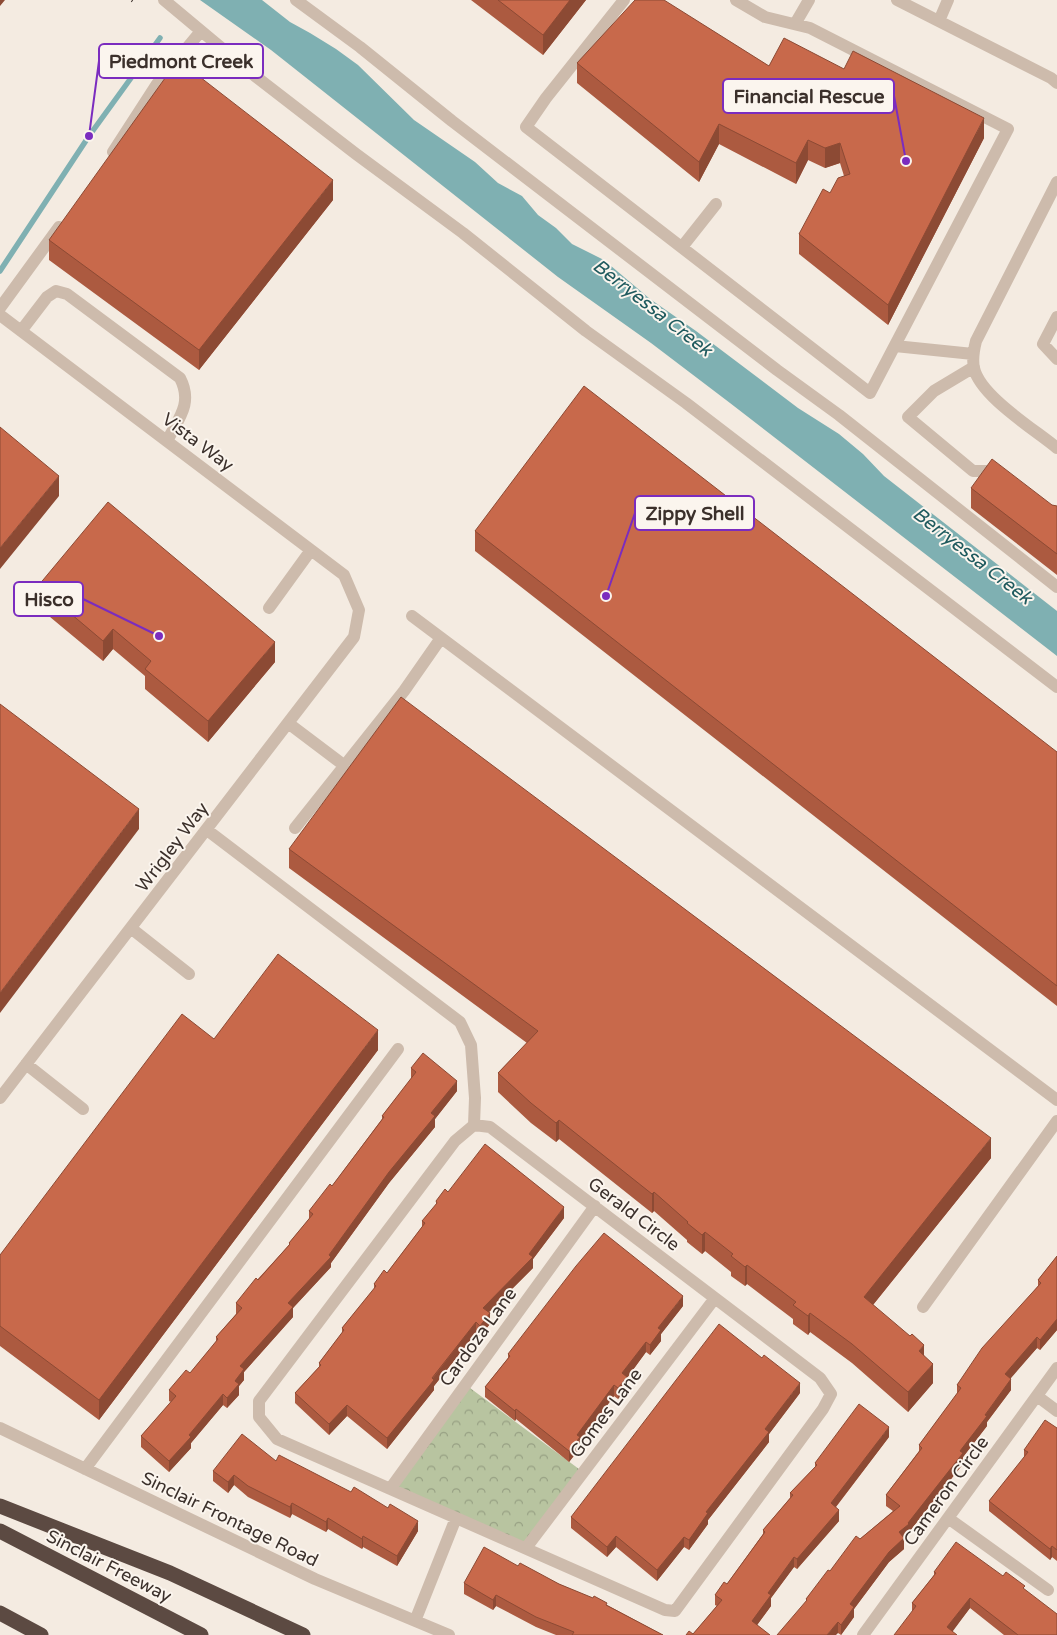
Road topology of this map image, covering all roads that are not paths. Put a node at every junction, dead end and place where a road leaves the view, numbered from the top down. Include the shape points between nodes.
1 (164, 0) edge
2 (296, 0) edge
3 (624, 0) edge
4 (736, 0) edge
5 (809, 0) edge
6 (897, 0) edge
7 (948, 0) edge
8 (939, 21) junction
9 (795, 24) junction
10 (201, 30) junction
11 (1057, 83) edge
12 (106, 163) edge
13 (1057, 182) edge
14 (716, 204) dead end
15 (67, 216) edge
16 (682, 247) junction
17 (0, 308) edge
18 (0, 315) edge
19 (1057, 318) edge
20 (21, 331) junction
21 (895, 346) junction
22 (973, 354) junction
23 (1057, 359) edge
24 (974, 367) junction
25 (167, 441) junction
26 (1057, 448) edge
27 (1010, 483) edge
28 (311, 550) junction
29 (1057, 587) edge
30 (269, 608) dead end
31 (359, 610) joint
32 (412, 616) dead end
33 (441, 638) junction
34 (1057, 687) edge
35 (288, 723) junction
36 (345, 766) junction
37 (295, 828) dead end
38 (207, 830) junction
39 (132, 929) junction
40 (189, 974) dead end
41 (398, 1049) dead end
42 (26, 1064) junction
43 (0, 1098) edge
44 (1057, 1100) edge
45 (83, 1109) dead end
46 (1057, 1121) edge
47 (474, 1125) junction
48 (595, 1206) junction
49 (715, 1298) junction
50 (923, 1307) dead end
51 (1057, 1368) edge
52 (1037, 1396) junction
53 (1057, 1411) edge
54 (0, 1428) edge
55 (85, 1469) junction
56 (390, 1489) junction
57 (0, 1506) edge
58 (456, 1518) junction
59 (948, 1518) junction
60 (0, 1531) edge
61 (526, 1548) junction
62 (170, 1573) junction
63 (1048, 1590) dead end
64 (0, 1613) edge
65 (415, 1621) junction
66 (41, 1635) edge
67 (202, 1635) edge
68 (288, 1635) edge
69 (303, 1635) edge
70 (449, 1635) edge
71 (862, 1635) edge

1 - 10 street
2 - 29 street via 839,415
3 - 16 street via 526,127
4 - 9 street via 765,17
5 - 9 street
6 - 8 street
7 - 8 street
8 - 11 street
9 - 21 street via 810,28 1008,129
10 - 12 street via 157,84
10 - 34 street via 255,76 463,233 586,331 686,402
13 - 22 street via 976,341
14 - 16 street
15 - 17 street
16 - 21 street via 870,393
18 - 20 street, Vista Way
19 - 23 street via 1043,344
20 - 25 street, Vista Way
20 - 25 street via 47,297 56,291 68,294 180,378 185,388 186,407
21 - 22 street
22 - 24 street
24 - 26 street via 988,394
24 - 27 street via 934,390 908,417 973,471 995,471
25 - 28 street, Vista Way
28 - 30 street
28 - 31 street, Vista Way via 344,575
31 - 35 street, Wrigley Way via 354,637
32 - 33 street
33 - 36 street
33 - 44 street
35 - 36 street
35 - 38 street, Wrigley Way
36 - 37 street
38 - 39 street, Wrigley Way
38 - 47 street via 460,1022 471,1045
39 - 40 street
39 - 42 street, Wrigley Way
41 - 55 street
42 - 43 street, Wrigley Way
42 - 45 street
46 - 50 street
47 - 48 street, Gerald Circle via 490,1127
47 - 56 street, Gerald Circle via 455,1141 259,1401 259,1417 277,1439
48 - 49 street, Gerald Circle
48 - 56 street, Cardoza Lane
49 - 61 street, Gomes Lane
49 - 61 street, Gerald Circle via 820,1378 831,1394 682,1602 675,1610 666,1610
51 - 52 street, Cameron Circle
52 - 53 street
52 - 59 street, Cameron Circle
54 - 55 street, Sinclair Frontage Road
55 - 65 street, Sinclair Frontage Road via 314,1579
56 - 58 street, Gerald Circle
57 - 62 highway
58 - 61 street, Gerald Circle
58 - 65 street
59 - 63 street
59 - 71 street, Cameron Circle
60 - 67 highway, Sinclair Freeway
62 - 68 highway
62 - 69 highway
64 - 66 highway
65 - 70 street, Sinclair Frontage Road

